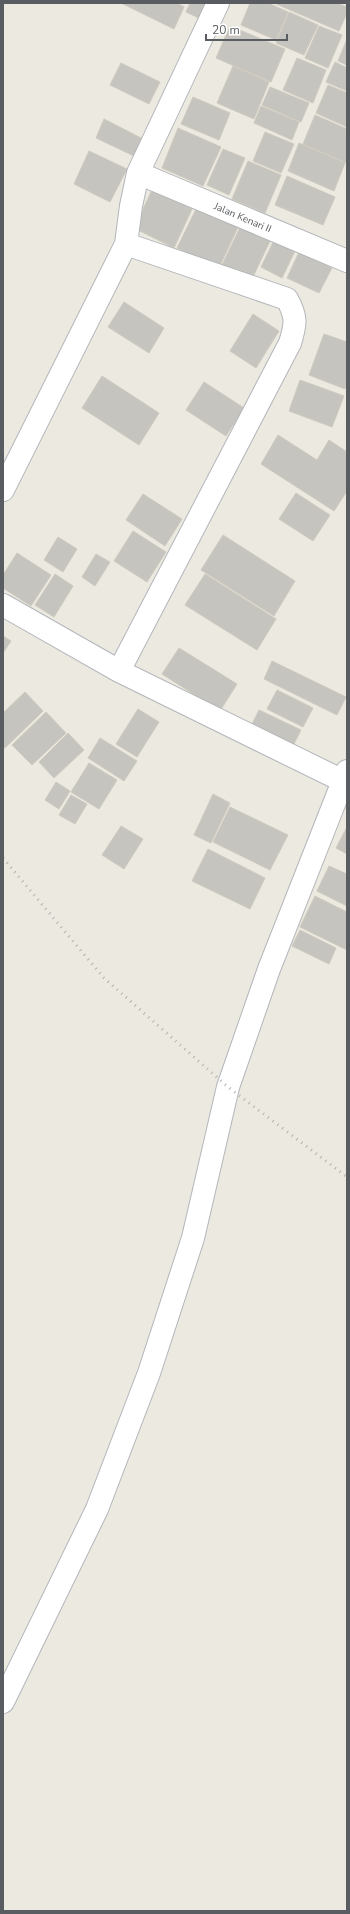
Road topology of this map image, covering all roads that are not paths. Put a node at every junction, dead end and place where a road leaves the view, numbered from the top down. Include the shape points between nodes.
1 (218, 3) edge
2 (138, 172) junction
3 (126, 244) junction
4 (347, 261) edge
5 (3, 490) edge
6 (3, 605) edge
7 (119, 671) junction
8 (345, 776) edge
9 (3, 1702) edge

1 - 2 street
2 - 3 street
2 - 4 street, Jalan Kenari II
3 - 5 street
3 - 7 street via 287,300 295,312 295,324 290,343
6 - 7 street
7 - 8 street
8 - 9 street via 269,969 228,1087 193,1238 149,1373 97,1509

